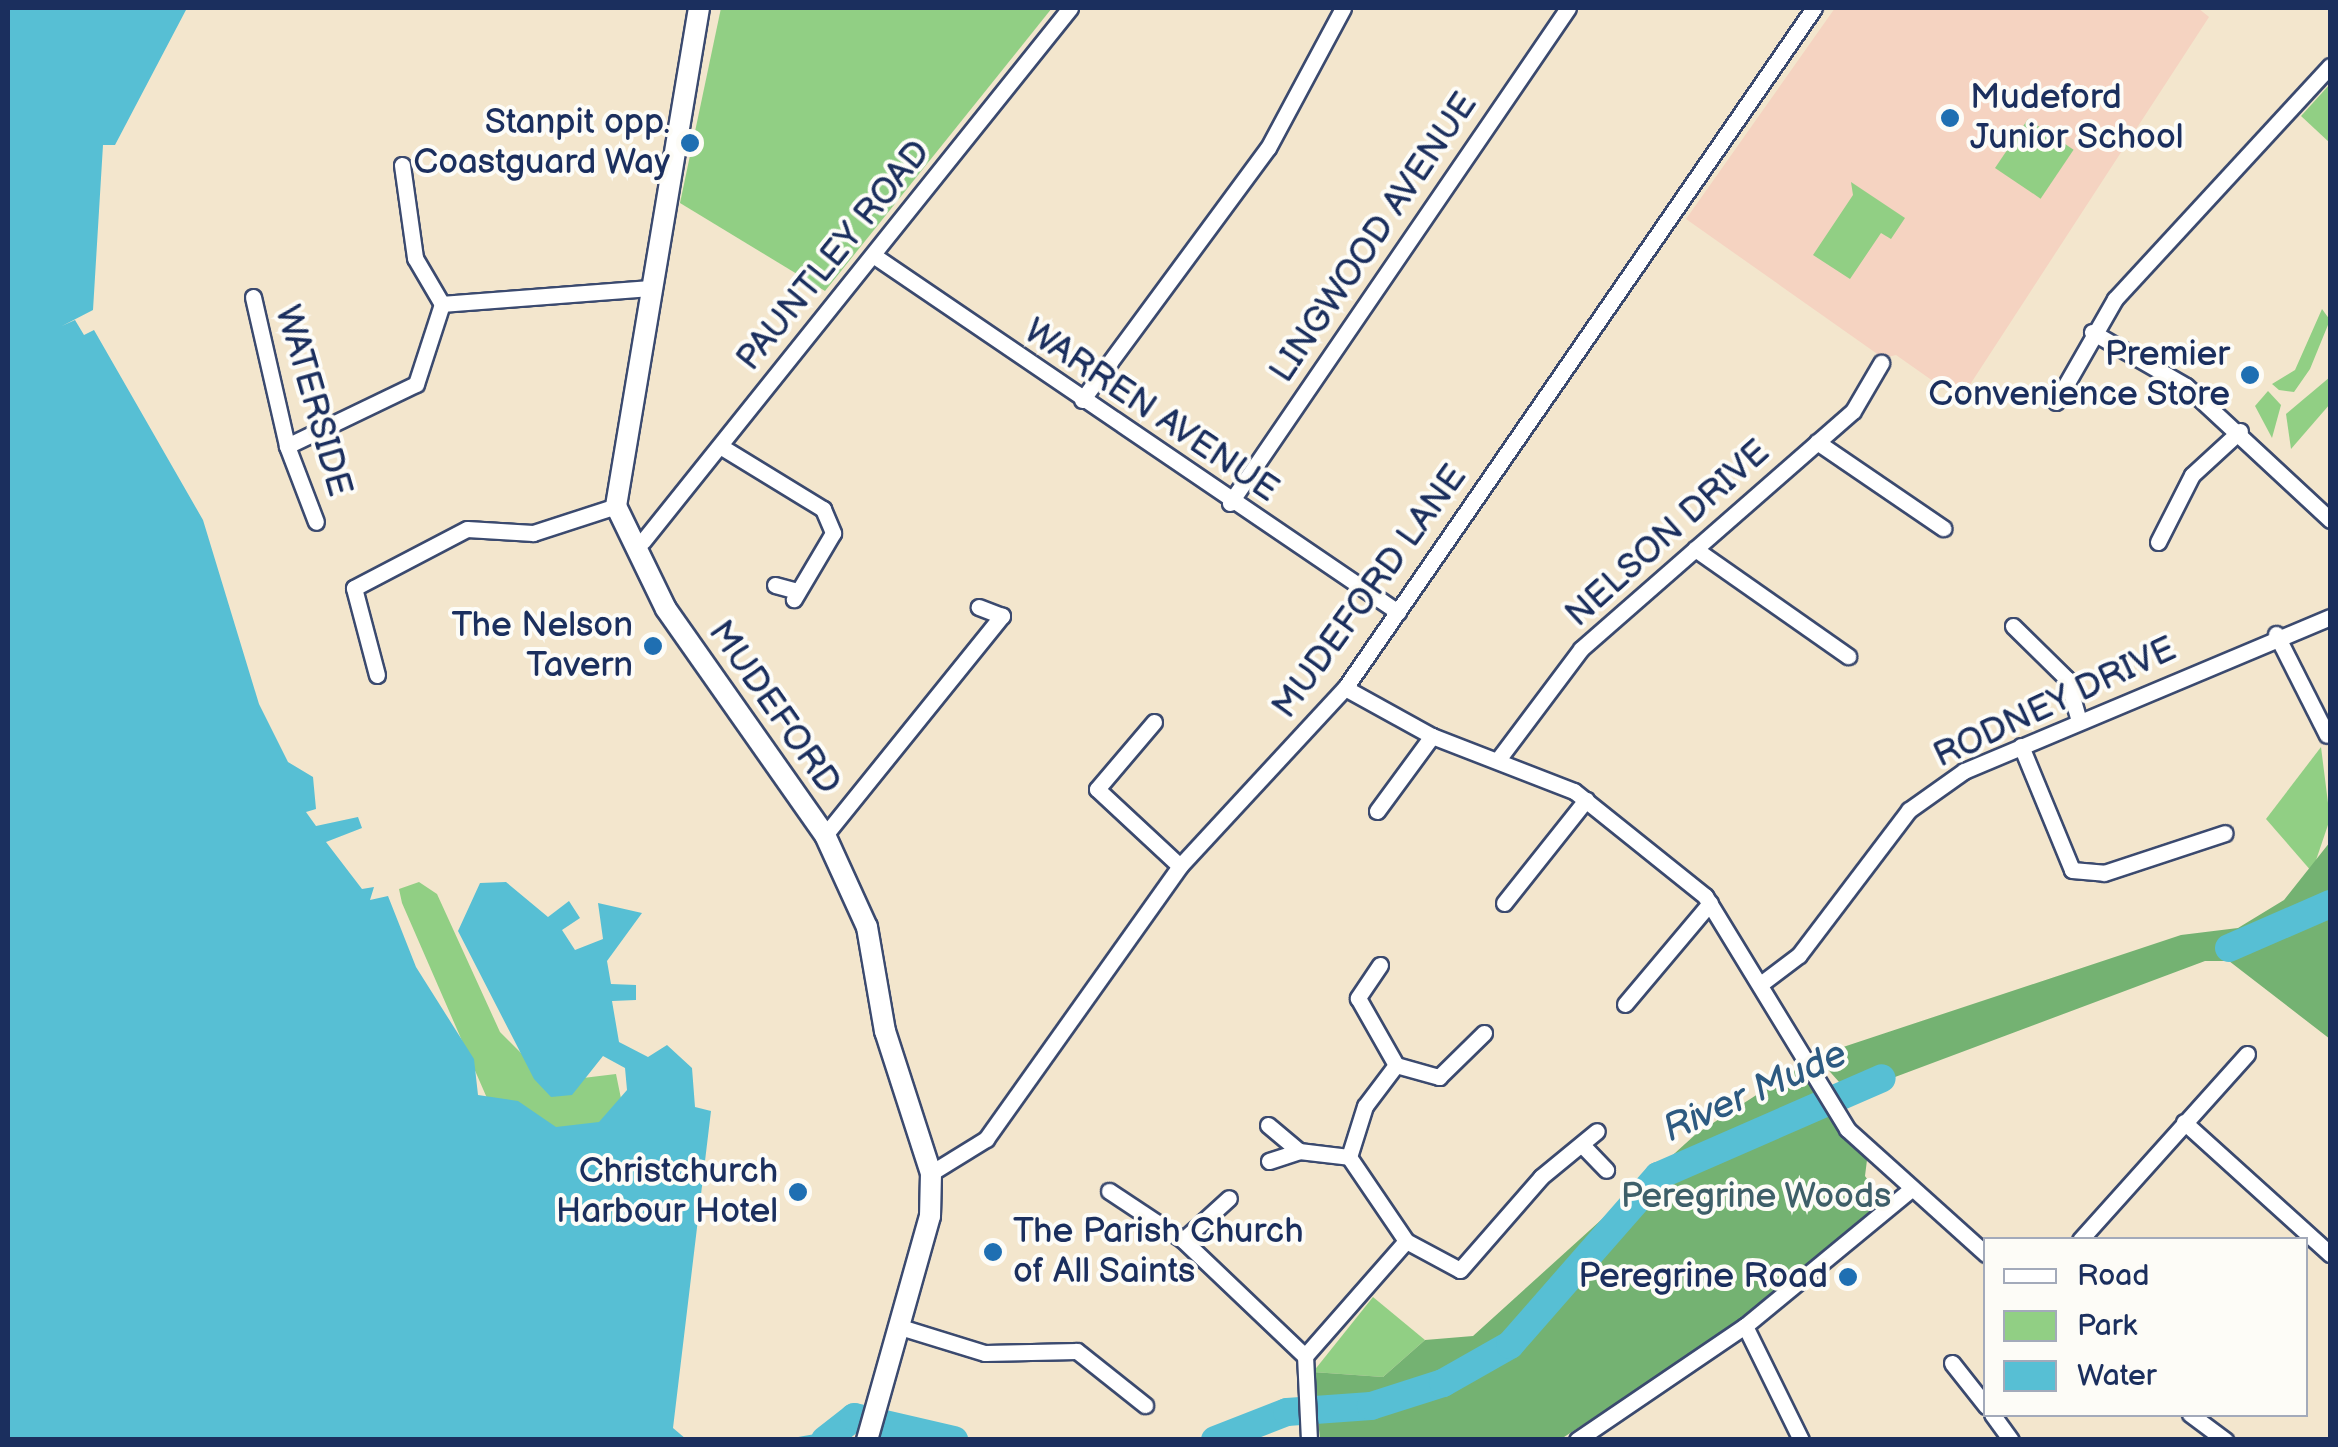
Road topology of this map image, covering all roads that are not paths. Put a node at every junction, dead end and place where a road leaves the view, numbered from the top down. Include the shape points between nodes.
1 (699, 8) edge
2 (1070, 8) edge
3 (1343, 8) edge
4 (1568, 8) edge
5 (1814, 8) edge
6 (2330, 66) edge
7 (402, 165) dead end
8 (873, 256) junction
9 (649, 288) junction
10 (253, 296) dead end
11 (442, 304) junction
12 (2092, 332) junction
13 (1881, 363) dead end
14 (1082, 400) junction
15 (2056, 402) dead end
16 (2240, 431) junction
17 (1817, 442) junction
18 (287, 446) junction
19 (720, 446) junction
20 (1230, 502) junction
21 (616, 506) junction
22 (2330, 520) edge
23 (316, 522) dead end
24 (1942, 528) dead end
25 (643, 541) dead end
26 (2158, 542) dead end
27 (1695, 549) junction
28 (775, 584) dead end
29 (979, 607) dead end
30 (1398, 612) junction
31 (2330, 617) edge
32 (2013, 626) dead end
33 (2276, 634) junction
34 (1848, 656) dead end
35 (378, 675) dead end
36 (1345, 688) junction
37 (2079, 721) junction
38 (1154, 722) dead end
39 (2327, 735) dead end
40 (1432, 736) junction
41 (2021, 746) junction
42 (1500, 757) junction
43 (1586, 800) junction
44 (1376, 811) dead end
45 (2225, 833) dead end
46 (825, 835) junction
47 (1180, 866) junction
48 (1504, 903) dead end
49 (1710, 904) junction
50 (1380, 964) dead end
51 (1762, 984) junction
52 (1625, 1004) dead end
53 (1484, 1033) dead end
54 (2248, 1054) dead end
55 (1396, 1065) junction
56 (2184, 1122) junction
57 (1268, 1125) dead end
58 (1597, 1132) dead end
59 (1586, 1149) junction
60 (1299, 1151) junction
61 (1349, 1157) junction
62 (1269, 1162) dead end
63 (1606, 1170) dead end
64 (932, 1173) junction
65 (1911, 1189) junction
66 (1109, 1191) dead end
67 (1228, 1198) dead end
68 (2083, 1237) edge
69 (1184, 1240) junction
70 (1406, 1242) junction
71 (2324, 1250) edge
72 (1983, 1251) edge
73 (898, 1326) junction
74 (1746, 1326) junction
75 (1304, 1356) junction
76 (1952, 1363) dead end
77 (1983, 1402) edge
78 (1145, 1405) dead end
79 (1994, 1417) edge
80 (2194, 1417) edge
81 (1580, 1439) edge
82 (867, 1440) edge
83 (1309, 1440) edge
84 (1801, 1440) edge
85 (2011, 1440) edge
86 (2225, 1440) edge

1 - 9 street
2 - 8 street, PAUNTLEY ROAD
3 - 14 street via 1268,148
4 - 20 street, LINGWOOD AVENUE
5 - 30 street, MUDEFORD LANE
6 - 12 street
7 - 11 street via 415,258
8 - 14 street, WARREN AVENUE
8 - 19 street, PAUNTLEY ROAD
9 - 11 street
9 - 21 street
10 - 18 street, WATERSIDE
11 - 18 street via 416,384
12 - 15 street
12 - 16 street via 2186,386
13 - 17 street, NELSON DRIVE via 1853,411
14 - 20 street, WARREN AVENUE
16 - 22 street
16 - 26 street via 2192,475
17 - 24 street
17 - 27 street, NELSON DRIVE
18 - 23 street, WATERSIDE
19 - 25 street, PAUNTLEY ROAD
19 - 28 street via 823,509 832,533 795,595
20 - 30 street, WARREN AVENUE
21 - 35 street via 532,533 467,529 354,588
21 - 46 street, MUDEFORD via 666,609
27 - 34 street
27 - 42 street, NELSON DRIVE via 1581,649
29 - 46 street via 1002,616
30 - 36 street, MUDEFORD LANE
31 - 33 street, RODNEY DRIVE
32 - 37 street via 2067,678
33 - 37 street, RODNEY DRIVE
33 - 39 street
36 - 40 street
36 - 47 street, MUDEFORD LANE
37 - 41 street, RODNEY DRIVE
38 - 47 street via 1097,789
40 - 42 street
40 - 44 street
41 - 45 street via 2072,870 2104,874
41 - 51 street, RODNEY DRIVE via 1910,810 1799,955
42 - 43 street
43 - 48 street
43 - 49 street
46 - 64 street, MUDEFORD via 867,927 885,1032
47 - 64 street, MUDEFORD LANE via 1005,1116
49 - 51 street
49 - 52 street
50 - 55 street via 1358,998
51 - 65 street via 1840,1117
53 - 55 street via 1439,1076
54 - 56 street
55 - 61 street via 1365,1106
56 - 68 street
56 - 71 street
57 - 60 street
58 - 59 street
59 - 63 street
59 - 70 street via 1541,1177 1460,1270
60 - 61 street
60 - 62 street
61 - 70 street
64 - 73 street, MUDEFORD via 930,1216
65 - 72 street
65 - 74 street
66 - 69 street
67 - 69 street
69 - 75 street
70 - 75 street
73 - 78 street via 985,1353 1077,1350
73 - 82 street, MUDEFORD
74 - 81 street
74 - 84 street
75 - 83 street
76 - 77 street
79 - 85 street
80 - 86 street

